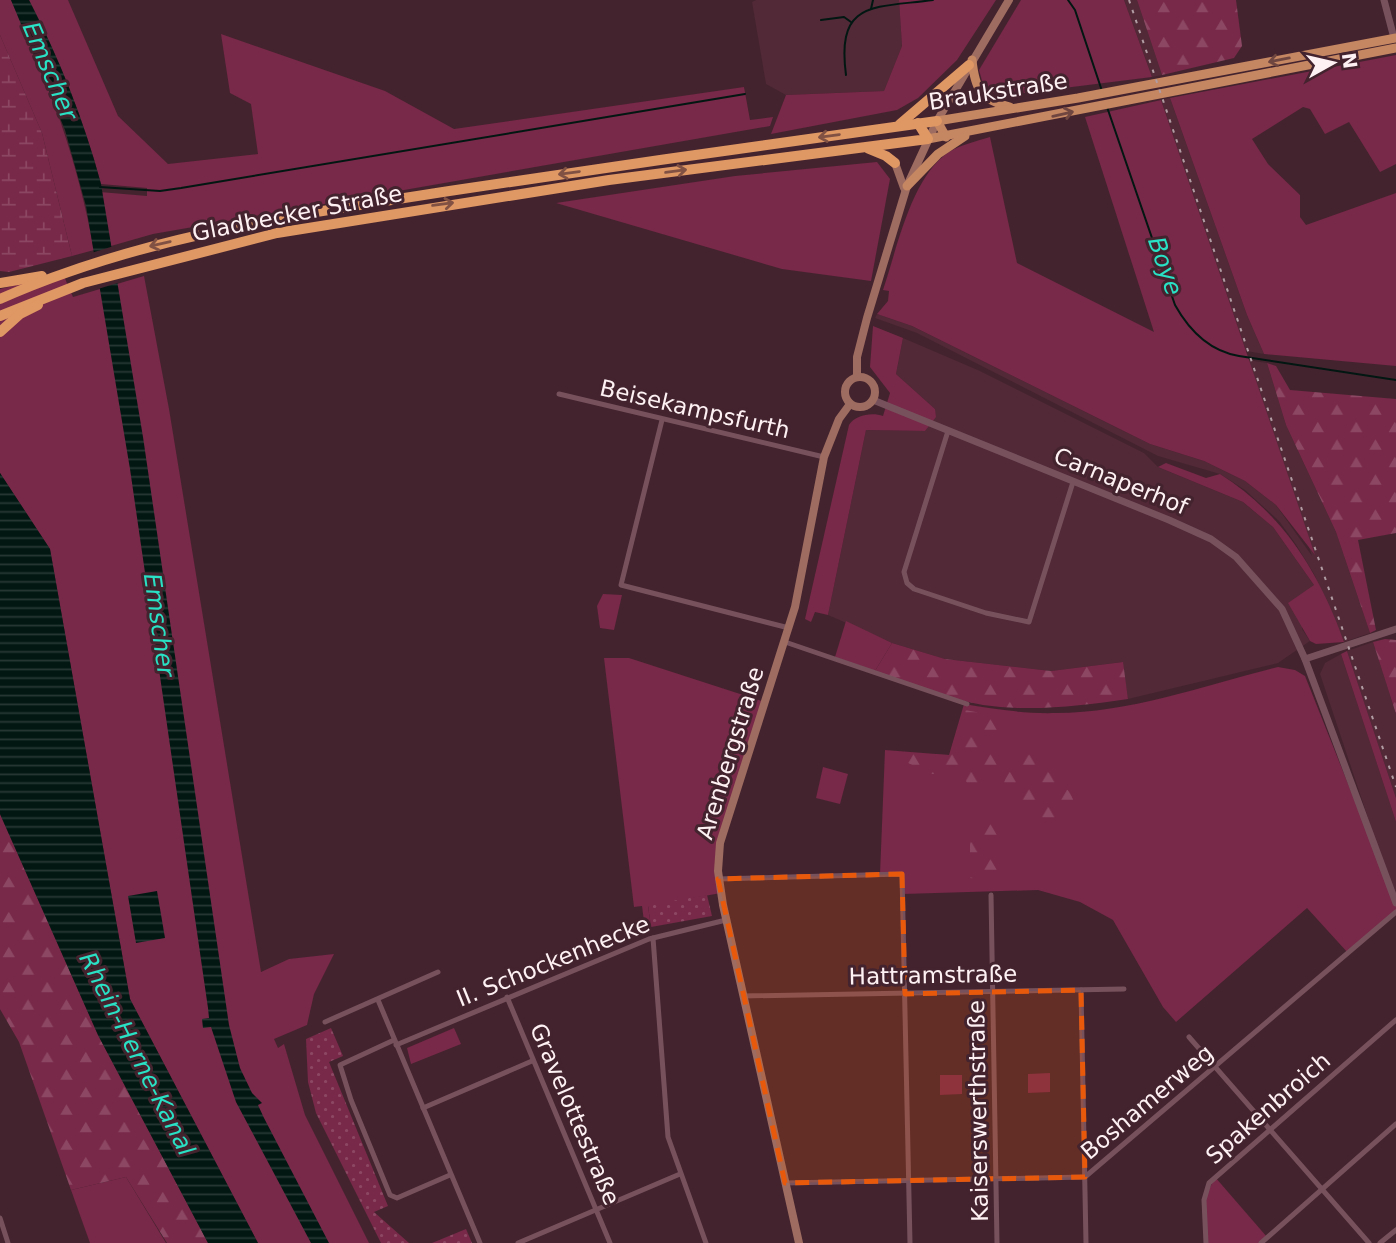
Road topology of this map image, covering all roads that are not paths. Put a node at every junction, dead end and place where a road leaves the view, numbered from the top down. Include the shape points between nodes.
1 (1009, 0) edge
2 (1384, 0) edge
3 (1395, 41) edge
4 (971, 63) junction
5 (1116, 96) junction
6 (1016, 108) junction
7 (937, 121) junction
8 (918, 123) junction
9 (896, 126) junction
10 (970, 133) junction
11 (946, 136) junction
12 (928, 139) junction
13 (865, 149) junction
14 (895, 163) joint
15 (603, 169) joint
16 (609, 180) joint
17 (906, 189) junction
18 (63, 272) junction
19 (86, 282) junction
20 (0, 284) edge
21 (0, 299) edge
22 (0, 316) edge
23 (0, 332) edge
24 (858, 377) junction
25 (559, 394) dead end
26 (873, 400) junction
27 (850, 404) junction
28 (662, 420) junction
29 (948, 431) junction
30 (824, 457) junction
31 (1073, 482) junction
32 (790, 628) junction
33 (1396, 629) edge
34 (785, 642) junction
35 (1305, 659) junction
36 (967, 704) dead end
37 (718, 879) junction
38 (991, 895) dead end
39 (1396, 903) edge
40 (1396, 912) edge
41 (726, 920) junction
42 (653, 938) junction
43 (438, 972) dead end
44 (1082, 989) junction
45 (1124, 989) dead end
46 (994, 992) junction
47 (905, 994) junction
48 (744, 996) junction
49 (508, 998) junction
50 (378, 1000) junction
51 (1396, 1020) edge
52 (325, 1022) dead end
53 (1189, 1037) dead end
54 (395, 1043) junction
55 (532, 1061) junction
56 (1215, 1068) junction
57 (423, 1108) junction
58 (1396, 1124) edge
59 (1270, 1130) junction
60 (680, 1174) junction
61 (450, 1175) junction
62 (1085, 1177) junction
63 (996, 1178) junction
64 (908, 1180) junction
65 (785, 1182) junction
66 (1321, 1190) junction
67 (596, 1210) junction
68 (0, 1218) edge
69 (1396, 1230) edge
70 (8, 1243) edge
71 (480, 1243) edge
72 (518, 1243) edge
73 (610, 1243) edge
74 (705, 1243) edge
75 (799, 1243) edge
76 (910, 1243) edge
77 (997, 1243) edge
78 (1086, 1243) edge
79 (1206, 1243) edge
80 (1261, 1243) edge
81 (1369, 1243) edge
82 (1380, 1243) edge

1 - 4 main road
2 - 3 street
3 - 5 main road, Braukstraße
4 - 6 main road via 979,93 993,103
4 - 7 main road
4 - 9 highway
5 - 6 main road, Braukstraße via 1093,95
10 -> 5 main road, Braukstraße via 1096,106
6 - 7 main road, Braukstraße
7 - 8 highway, Braukstraße
7 - 11 main road
7 - 12 main road
8 - 9 highway, Braukstraße
8 - 12 highway
9 -> 15 highway, Braukstraße
10 - 11 main road, Braukstraße
10 - 17 main road via 938,154
11 - 12 main road, Braukstraße
12 - 13 highway, Braukstraße
12 - 17 main road
13 - 14 highway
16 -> 13 highway, Braukstraße
14 - 17 main road
15 -> 18 highway, Gladbecker Straße via 327,211 132,251
19 -> 16 highway, Gladbecker Straße via 277,233
17 - 24 main road via 859,346
18 - 20 highway
18 - 21 highway, Gladbecker Straße
19 - 22 highway, Gladbecker Straße
19 - 23 highway via 20,314
24 - 26 main road via 872,383
24 - 27 main road via 845,389
25 - 28 street, Beisekampsfurth
26 - 27 main road via 863,407
26 - 29 street, Carnaperhof
27 - 30 main road, Arenbergstraße
28 - 30 street, Beisekampsfurth
28 - 32 street via 621,585
29 - 31 street, Carnaperhof
29 - 31 street via 904,572 914,589 1029,622
30 - 32 main road, Arenbergstraße
31 - 35 street, Carnaperhof via 1177,523 1236,557 1282,609
32 - 34 main road, Arenbergstraße
33 - 35 street
34 - 36 street
34 - 37 main road, Arenbergstraße via 720,843
35 - 39 street, Carnaperhof
37 - 41 main road, Arenbergstraße
37 - 47 street via 902,874
38 - 46 street, Kaiserswerthstraße
40 - 56 street, Boshamerweg
41 - 42 street, II. Schockenhecke
41 - 48 main road, Arenbergstraße
42 - 49 street, II. Schockenhecke
42 - 60 street via 668,1137
43 - 50 street
44 - 45 street, Hattramstraße
44 - 46 street, Hattramstraße
44 - 62 street
46 - 47 street, Hattramstraße
46 - 63 street, Kaiserswerthstraße
47 - 48 street, Hattramstraße
47 - 64 street
48 - 65 main road, Arenbergstraße
49 - 54 street, II. Schockenhecke
49 - 55 street, Gravelottestraße
50 - 52 street
50 - 54 street
51 - 59 street, Spakenbroich
53 - 56 street
54 - 57 street
54 - 61 street, II. Schockenhecke via 340,1065 390,1195 397,1198
55 - 57 street
55 - 67 street, Gravelottestraße
56 - 59 street
56 - 62 street, Boshamerweg
57 - 61 street
58 - 66 street
59 - 66 street
59 - 79 street, Spakenbroich via 1209,1183 1204,1200
60 - 67 street
60 - 74 street
61 - 71 street
62 - 63 street, Boshamerweg
62 - 78 street
63 - 64 street, Boshamerweg
63 - 77 street, Kaiserswerthstraße
64 - 65 street, Boshamerweg
64 - 76 street
65 - 75 main road, Arenbergstraße
66 - 80 street
66 - 81 street
67 - 72 street
67 - 73 street, Gravelottestraße
68 - 70 street
69 - 82 street

